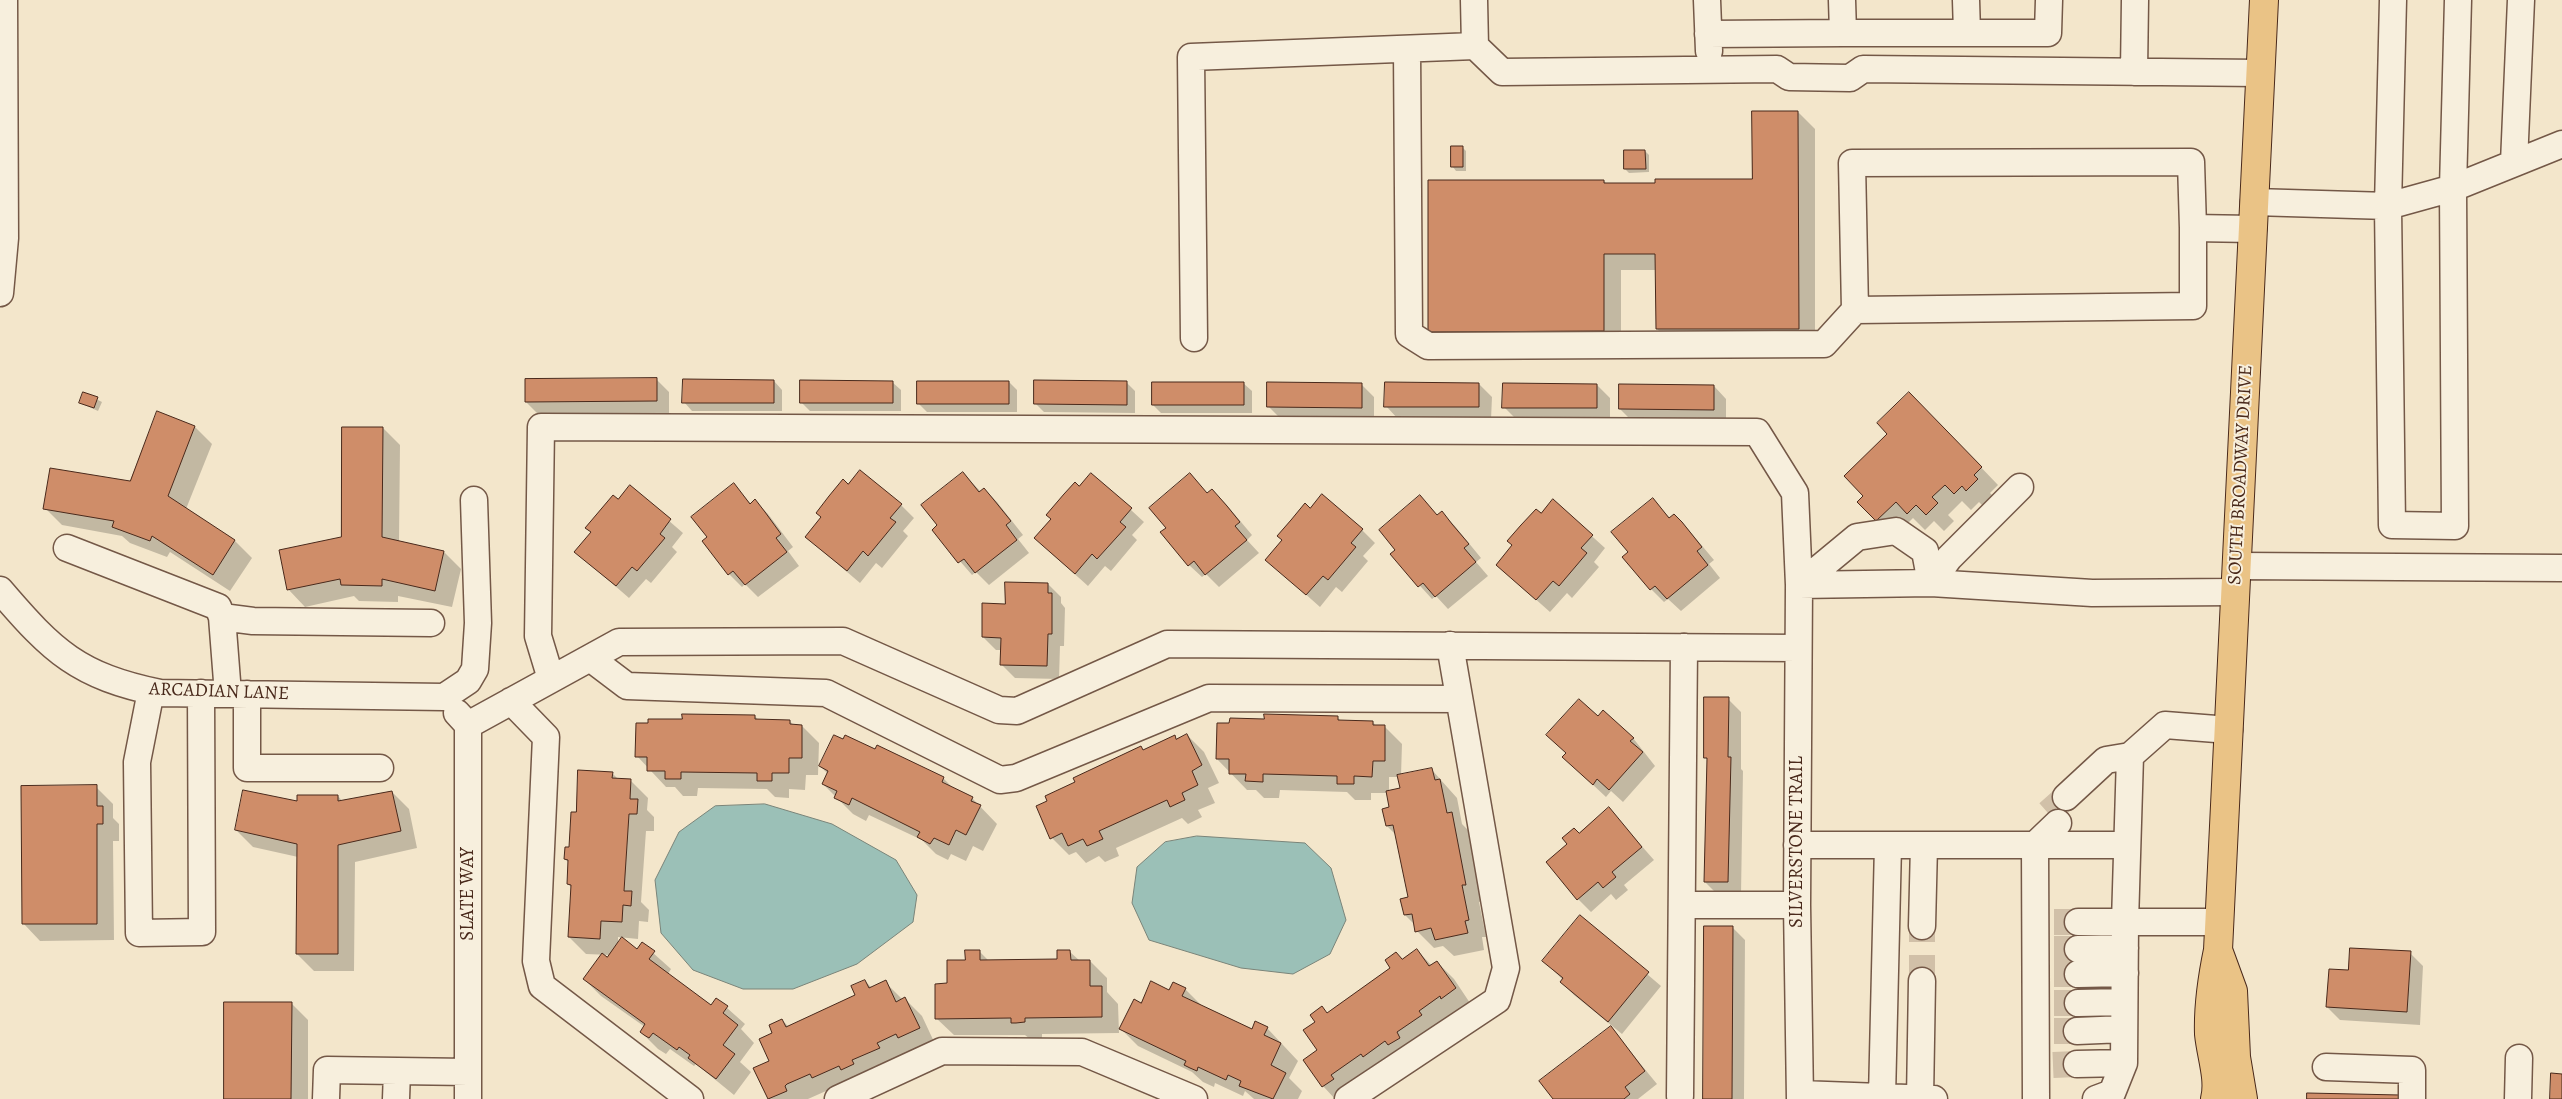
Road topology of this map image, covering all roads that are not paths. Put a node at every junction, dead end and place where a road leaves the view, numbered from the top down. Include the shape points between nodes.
1 (4, 0) edge
2 (1474, 0) edge
3 (1707, 0) edge
4 (1842, 0) edge
5 (1966, 0) edge
6 (2048, 0) edge
7 (2135, 0) edge
8 (2264, 0) edge
9 (2393, 0) edge
10 (2458, 0) edge
11 (2521, 0) edge
12 (1967, 32) junction
13 (1843, 33) junction
14 (1708, 34) junction
15 (1475, 46) junction
16 (1407, 49) junction
17 (1710, 69) junction
18 (2134, 72) junction
19 (2260, 73) junction
20 (2562, 144) edge
21 (2514, 163) junction
22 (2453, 188) junction
23 (2254, 202) junction
24 (2388, 206) junction
25 (2193, 228) junction
26 (2253, 229) junction
27 (0, 293) edge
28 (1855, 310) junction
29 (1194, 338) dead end
30 (2020, 487) dead end
31 (474, 500) dead end
32 (67, 548) dead end
33 (2562, 568) edge
34 (2236, 579) junction
35 (1931, 583) junction
36 (1799, 585) junction
37 (0, 590) edge
38 (222, 617) junction
39 (431, 623) dead end
40 (1450, 645) junction
41 (1684, 647) junction
42 (1798, 648) junction
43 (590, 658) junction
44 (551, 679) junction
45 (151, 691) junction
46 (201, 693) junction
47 (237, 694) junction
48 (444, 697) junction
49 (1459, 699) junction
50 (511, 701) junction
51 (468, 725) junction
52 (2228, 730) junction
53 (2130, 756) junction
54 (380, 768) dead end
55 (1797, 845) junction
56 (1888, 845) junction
57 (1924, 845) junction
58 (2035, 845) junction
59 (2127, 845) junction
60 (1682, 905) junction
61 (1796, 905) junction
62 (2056, 922) junction
63 (2125, 922) junction
64 (2219, 922) junction
65 (1922, 926) tunnel mouth
66 (2218, 950) junction
67 (2125, 961) junction
68 (2056, 962) junction
69 (1922, 981) tunnel mouth
70 (2124, 1002) junction
71 (2056, 1003) junction
72 (2124, 1029) junction
73 (2055, 1031) junction
74 (2519, 1058) dead end
75 (2124, 1063) junction
76 (2055, 1065) junction
77 (2326, 1067) dead end
78 (397, 1071) junction
79 (468, 1072) junction
80 (1680, 1096) dead end
81 (1800, 1097) edge
82 (1882, 1097) junction
83 (1920, 1098) edge
84 (326, 1099) edge
85 (396, 1099) edge
86 (468, 1099) edge
87 (690, 1099) edge
88 (838, 1099) edge
89 (1194, 1099) edge
90 (1348, 1099) edge
91 (1934, 1099) edge
92 (2036, 1099) edge
93 (2096, 1099) edge
94 (2215, 1099) edge
95 (2243, 1099) edge
96 (2412, 1099) edge
97 (2518, 1099) edge

1 - 27 street via 5,238
2 - 15 street
3 - 14 street
4 - 13 street
5 - 12 street
6 - 12 street via 2048,33
7 - 18 street
8 - 19 main road, SOUTH BROADWAY DRIVE
9 - 24 street
10 - 22 street
11 - 21 street
12 - 13 street
13 - 14 street
14 - 17 street
15 - 16 street
15 - 17 street via 1502,72
16 - 28 street via 1409,334 1428,346 1824,344
16 - 29 street via 1191,57
17 - 18 street via 1777,69 1789,60 1850,60 1863,69
18 - 19 street
19 - 23 main road, SOUTH BROADWAY DRIVE
20 - 21 street
21 - 22 street
22 - 24 street
22 - 24 street via 2455,526 2392,526
23 - 24 street
23 - 26 main road, SOUTH BROADWAY DRIVE
25 - 26 street
25 - 28 street via 2193,306
25 - 28 street via 2191,162 1852,162
26 - 34 main road, SOUTH BROADWAY DRIVE
30 - 35 street via 1949,558
31 - 48 street via 478,624 475,669 468,681
32 - 38 street via 218,607
33 - 34 street
34 - 35 street via 2092,593
34 - 52 main road, SOUTH BROADWAY DRIVE
35 - 36 street
35 - 36 street via 1925,552 1896,531 1857,537
36 - 42 street, SILVERSTONE TRAIL
36 - 44 street, SILVERSTONE TRAIL via 1795,493 1757,432 541,427 538,636
37 - 45 street, ARCADIAN LANE via 45,641 80,666 105,679
38 - 39 street
38 - 47 street
40 - 41 street
40 - 43 street via 1167,644 1018,711 999,710 843,641 619,642
40 - 49 street
41 - 42 street
41 - 60 street
42 - 55 street, SILVERSTONE TRAIL
43 - 44 street
43 - 49 street via 627,686 826,693 1000,780 1016,778 1209,698
44 - 50 street
45 - 46 street, ARCADIAN LANE
45 - 46 street via 137,762 139,932 202,932
46 - 47 street, ARCADIAN LANE
47 - 48 street, ARCADIAN LANE
47 - 54 street via 248,768
48 - 51 street
49 - 90 street via 1506,968 1497,1000
50 - 51 street
50 - 87 street via 546,737 536,962 542,986
51 - 79 street, SLATE WAY
52 - 53 street via 2165,725
52 - 64 main road, SOUTH BROADWAY DRIVE
53 - 58 street via 2106,760
53 - 59 street
55 - 56 street
55 - 61 street, SILVERSTONE TRAIL
56 - 57 street
56 - 82 street
57 - 58 street
57 - 65 street
58 - 59 street
58 - 62 street
59 - 63 street
60 - 61 street
60 - 80 street
61 - 81 street, SILVERSTONE TRAIL
62 - 63 street
62 - 68 street
63 - 64 street
63 - 67 street
64 - 66 main road, SOUTH BROADWAY DRIVE
66 - 94 main road, SOUTH BROADWAY DRIVE via 2209,993
66 - 95 main road, SOUTH BROADWAY DRIVE via 2232,991 2236,1057
67 - 68 street
67 - 70 street
68 - 71 street
69 - 83 street
70 - 71 street
70 - 72 street
71 - 73 street
72 - 73 street
72 - 75 street
73 - 76 street
74 - 97 street
75 - 76 street
75 - 93 street via 2112,1093
76 - 92 street
77 - 96 street via 2412,1070
78 - 79 street
78 - 84 street via 326,1070
78 - 85 street
79 - 86 street, SLATE WAY
81 - 82 street
82 - 83 street
83 - 91 street
88 - 89 street via 942,1051 1082,1052

